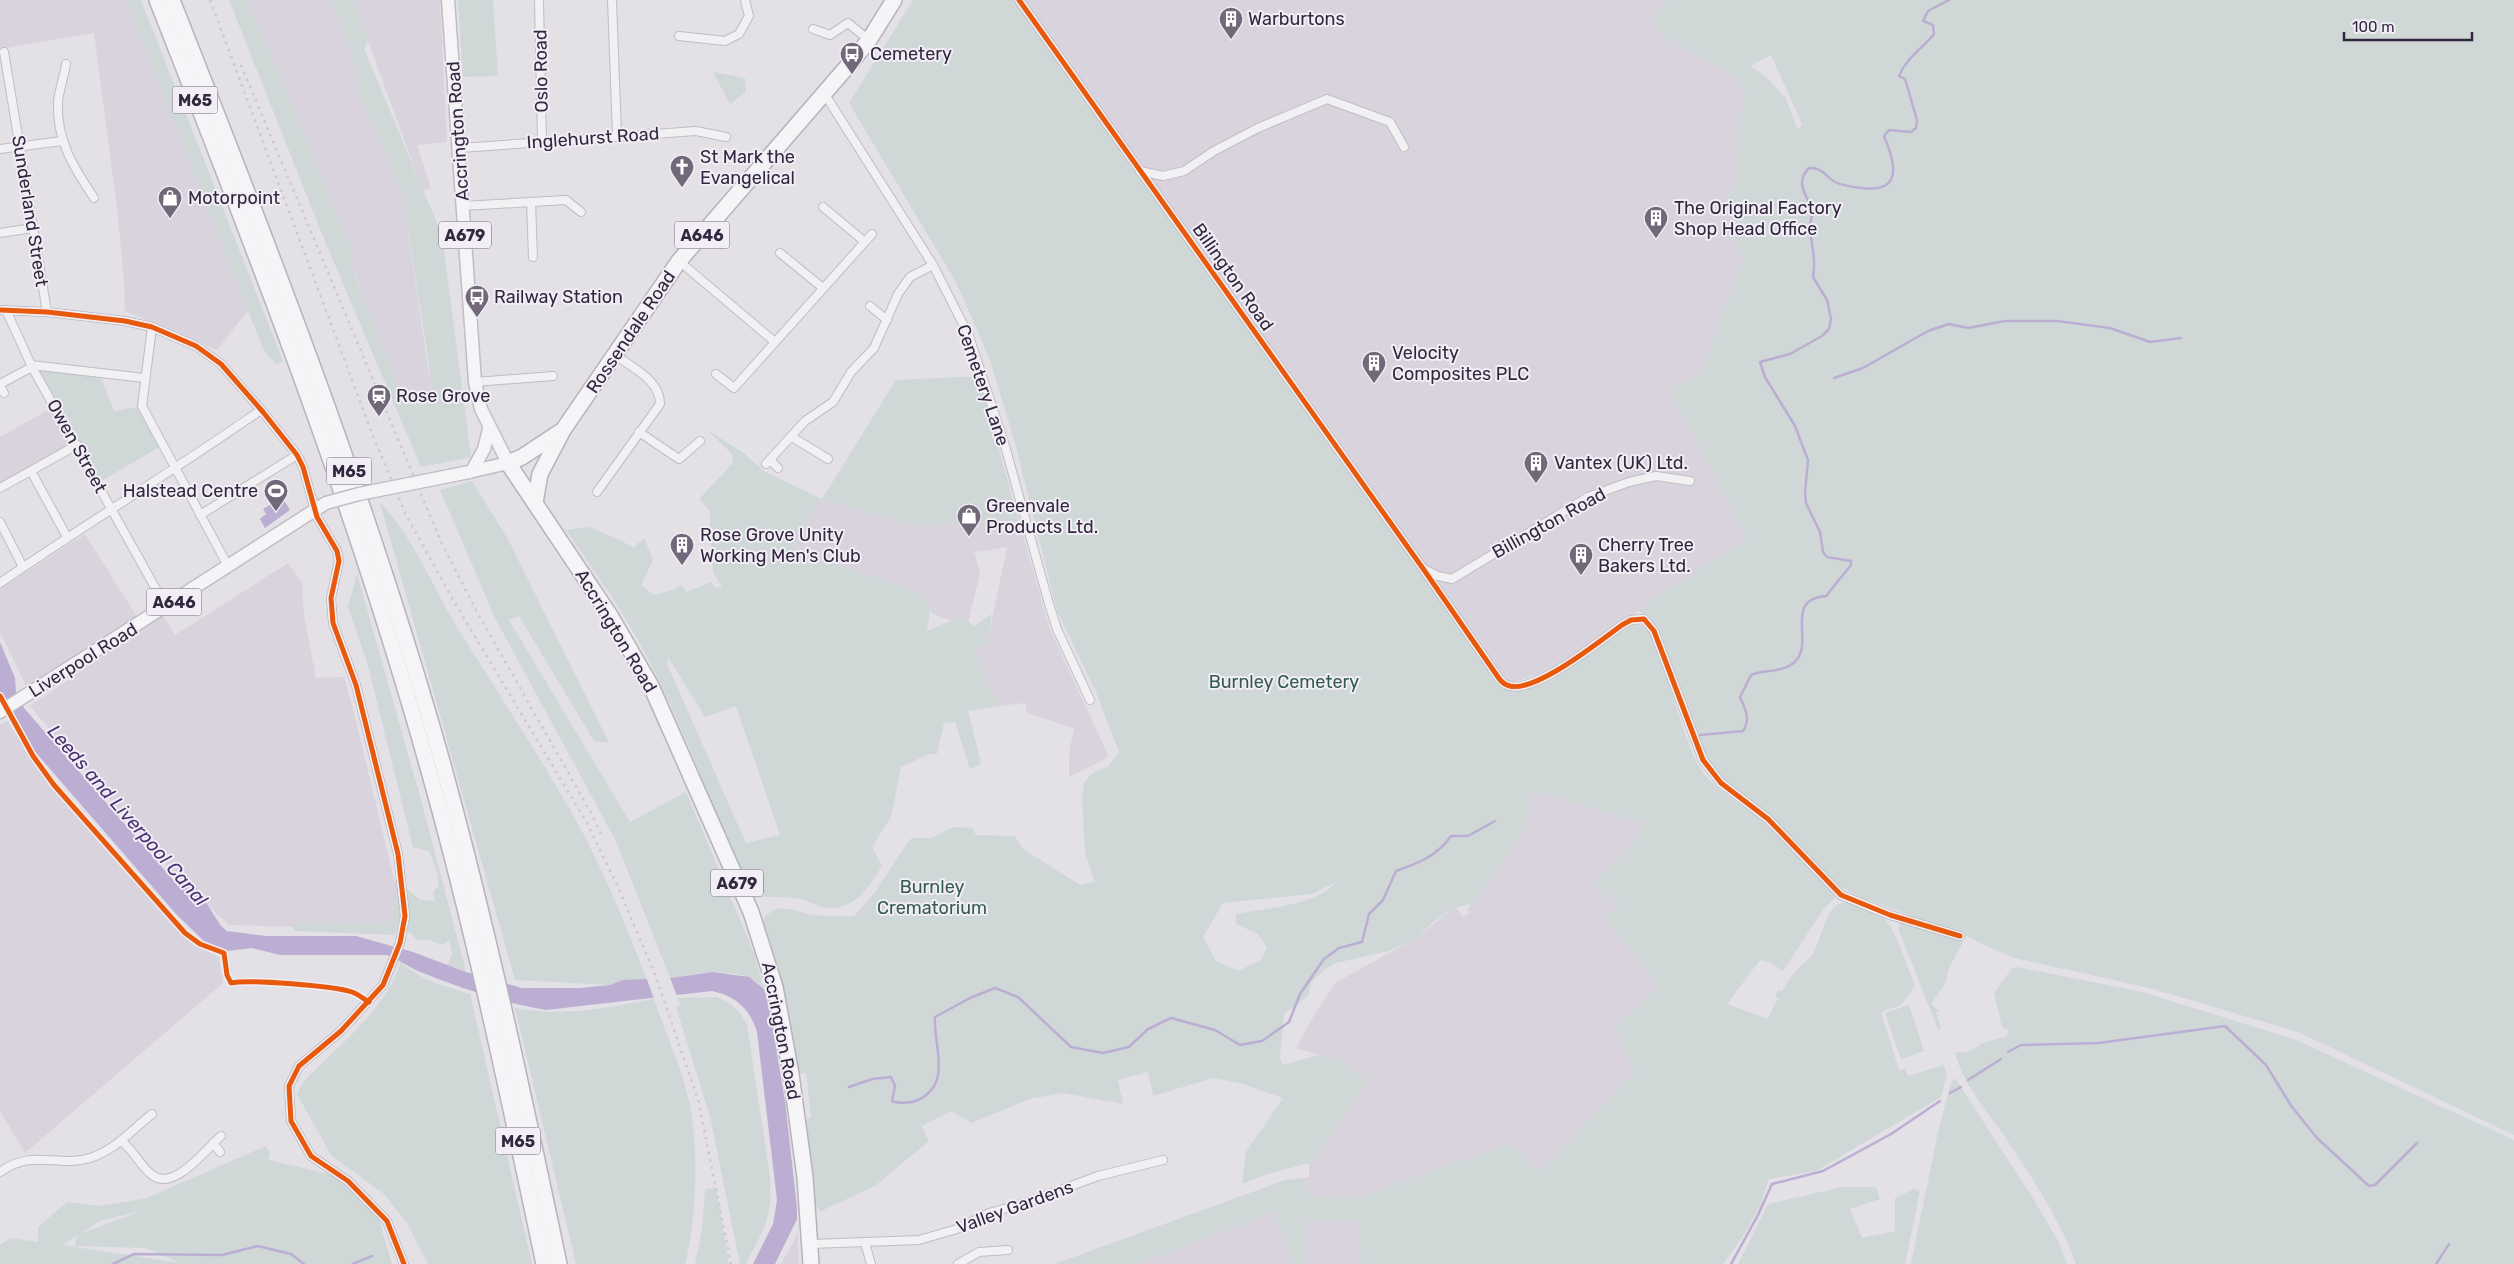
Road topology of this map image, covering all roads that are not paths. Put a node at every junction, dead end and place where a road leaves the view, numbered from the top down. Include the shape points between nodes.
1 (149, 0) edge
2 (156, 0) edge
3 (172, 0) edge
4 (448, 0) edge
5 (539, 0) edge
6 (612, 0) edge
7 (745, 0) edge
8 (894, 0) edge
9 (1019, 0) edge
10 (813, 29) dead end
11 (679, 36) dead end
12 (869, 40) junction
13 (4, 52) dead end
14 (66, 64) dead end
15 (824, 93) junction
16 (617, 135) junction
17 (726, 137) dead end
18 (62, 141) junction
19 (542, 142) junction
20 (19, 146) junction
21 (1404, 147) dead end
22 (460, 148) junction
23 (0, 149) edge
24 (1140, 170) junction
25 (94, 198) dead end
26 (234, 200) junction
27 (531, 202) junction
28 (463, 206) junction
29 (823, 206) dead end
30 (582, 212) dead end
31 (33, 228) junction
32 (0, 233) edge
33 (872, 234) dead end
34 (865, 242) junction
35 (780, 253) dead end
36 (533, 257) dead end
37 (679, 261) junction
38 (933, 265) junction
39 (823, 288) junction
40 (870, 306) dead end
41 (3, 310) edge
42 (47, 312) junction
43 (886, 320) junction
44 (152, 327) junction
45 (775, 342) junction
46 (615, 356) junction
47 (32, 366) junction
48 (716, 374) dead end
49 (553, 376) dead end
50 (144, 378) junction
51 (475, 382) junction
52 (1, 388) edge
53 (261, 410) junction
54 (489, 429) junction
55 (563, 430) junction
56 (639, 432) junction
57 (792, 437) junction
58 (700, 441) dead end
59 (77, 445) junction
60 (297, 455) junction
61 (828, 459) dead end
62 (508, 463) junction
63 (778, 468) dead end
64 (176, 470) junction
65 (31, 471) junction
66 (470, 471) junction
67 (1690, 481) dead end
68 (0, 488) edge
69 (598, 492) dead end
70 (535, 503) junction
71 (321, 506) junction
72 (113, 510) junction
73 (200, 515) junction
74 (0, 522) edge
75 (67, 537) junction
76 (228, 566) junction
77 (23, 567) junction
78 (1424, 570) junction
79 (0, 583) edge
80 (166, 607) junction
81 (1090, 700) dead end
82 (1, 711) edge
83 (1960, 936) dead end
84 (483, 954) junction
85 (152, 1114) dead end
86 (221, 1136) dead end
87 (121, 1141) junction
88 (213, 1143) junction
89 (220, 1152) dead end
90 (1163, 1160) dead end
91 (0, 1172) edge
92 (865, 1243) junction
93 (811, 1244) junction
94 (1008, 1250) dead end
95 (404, 1264) edge
96 (544, 1264) edge
97 (558, 1264) edge
98 (811, 1264) edge
99 (871, 1264) edge
100 (958, 1264) edge

1 - 26 highway via 206,147
2 - 26 highway, M65
3 - 84 highway, M65 via 249,195 388,584 443,765
4 - 22 main road, Accrington Road / A679
5 - 19 street, Oslo Road
6 - 16 street
7 - 11 street via 749,16 740,34 725,41
8 - 12 highway, Rossendale Road / A646
9 - 24 street, Billington Road
10 - 12 street via 830,35 848,23
12 - 15 highway, Rossendale Road / A646
13 - 20 street, Sunderland Street
14 - 18 street via 58,102
15 - 37 highway, Rossendale Road / A646
15 - 38 street, Cemetery Lane
16 - 17 street, Inglehurst Road via 696,131
16 - 19 street, Inglehurst Road
18 - 20 street
18 - 25 street via 72,166
19 - 22 street, Inglehurst Road
20 - 23 street
20 - 31 street, Sunderland Street
21 - 24 street via 1390,122 1327,99 1258,128 1184,171 1162,176
22 - 28 main road, Accrington Road / A679
24 - 78 street, Billington Road
26 - 84 highway, M65 via 339,482
27 - 28 street
27 - 30 street via 566,200
27 - 36 street
28 - 51 main road, Accrington Road / A679
29 - 34 street
31 - 32 street
31 - 42 street, Sunderland Street
33 - 34 street
34 - 39 street
35 - 39 street
37 - 45 street
37 - 46 highway, Rossendale Road / A646
38 - 43 street via 910,277
38 - 81 street, Cemetery Lane via 969,336 1005,446 1049,604
39 - 45 street
40 - 43 street
41 - 42 street
41 - 47 street, Owen Street
42 - 44 street
43 - 57 street via 874,348 851,372 833,402 805,421
44 - 50 street
44 - 53 street via 196,346 221,364
45 - 48 street via 734,388
46 - 55 highway, Rossendale Road / A646
46 - 56 street via 656,385 660,395 660,404
47 - 50 street
47 - 52 street
47 - 59 street, Owen Street
49 - 51 street
50 - 64 street via 142,406
51 - 54 main road, Accrington Road / A679
53 - 60 street
53 - 64 street
54 - 62 main road, Accrington Road / A679
54 - 66 main road via 484,449
55 - 62 highway, Rossendale Road / A646
55 - 70 highway via 540,474
56 - 58 street via 679,459
56 - 69 street
57 - 61 street
57 - 63 street via 768,462
59 - 65 street
59 - 72 street, Owen Street
60 - 71 street
60 - 73 street
62 - 66 main road, A646
62 - 70 highway, Accrington Road / A679
64 - 72 street
64 - 73 street
65 - 68 street
65 - 75 street
66 - 71 main road, A646, bridge via 359,494
67 - 78 street, Billington Road via 1656,476 1629,482 1588,498 1452,578
70 - 93 highway, Accrington Road / A679 via 611,617 651,686 751,912 773,978 781,1017 805,1177
71 - 76 main road, Liverpool Road / A646
71 - 95 street via 317,517 340,561 331,598 333,623 361,704 398,854 405,916 393,965 383,984 341,1031 299,1066 289,1086 291,1121 311,1156 348,1181 387,1221
72 - 75 street
72 - 80 street, Owen Street
73 - 76 street
74 - 77 street
75 - 77 street
76 - 80 main road, Liverpool Road / A646
77 - 79 street
78 - 83 street via 1498,678 1507,685 1517,687 1543,679 1622,625 1644,619 1654,630 1703,760 1721,783 1768,819 1841,895 1892,916
80 - 82 main road, Liverpool Road / A646
84 - 96 highway, M65 via 490,1019
84 - 97 highway, M65 via 506,1021
85 - 87 street
86 - 88 street
87 - 88 street via 129,1146 152,1175 167,1179 182,1174
87 - 91 street via 92,1158 28,1160
88 - 89 street
90 - 92 street, Valley Gardens via 1098,1176 919,1240
92 - 93 street, Valley Gardens
92 - 99 street
93 - 98 highway, Accrington Road / A679
94 - 100 street, Valley Gardens via 979,1252

